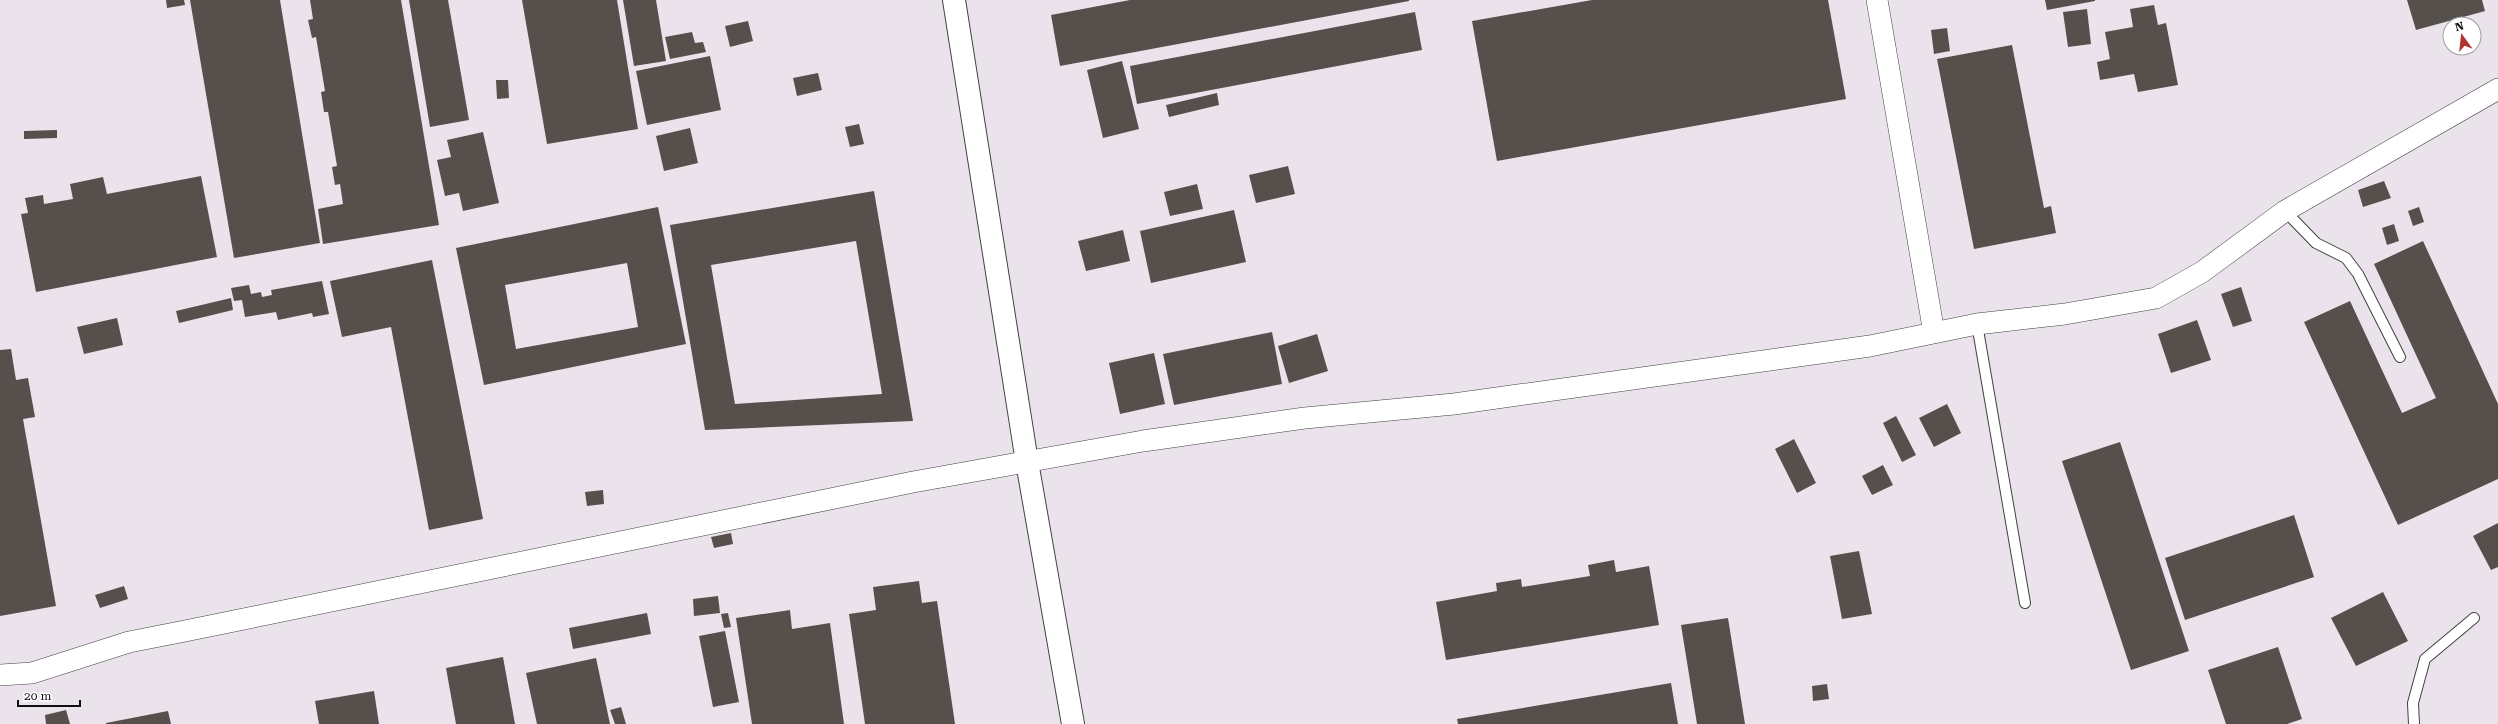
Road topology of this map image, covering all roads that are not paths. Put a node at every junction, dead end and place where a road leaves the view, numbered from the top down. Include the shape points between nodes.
1 (954, 0) edge
2 (1877, 0) edge
3 (2498, 89) edge
4 (2285, 211) junction
5 (1977, 324) junction
6 (1934, 333) junction
7 (2400, 357) dead end
8 (1027, 462) junction
9 (2025, 603) dead end
10 (2474, 618) dead end
11 (0, 675) edge
12 (1073, 724) edge
13 (2414, 724) edge

1 - 8 street
2 - 6 street
3 - 4 street
4 - 5 street via 2202,272 2156,298 2065,314
4 - 7 lane via 2316,243 2346,258 2358,274
5 - 6 street
5 - 9 lane
6 - 8 street via 1870,346 1454,404 1305,418
8 - 11 street via 913,482 129,642 32,673
8 - 12 street
10 - 13 lane via 2425,660 2414,703

